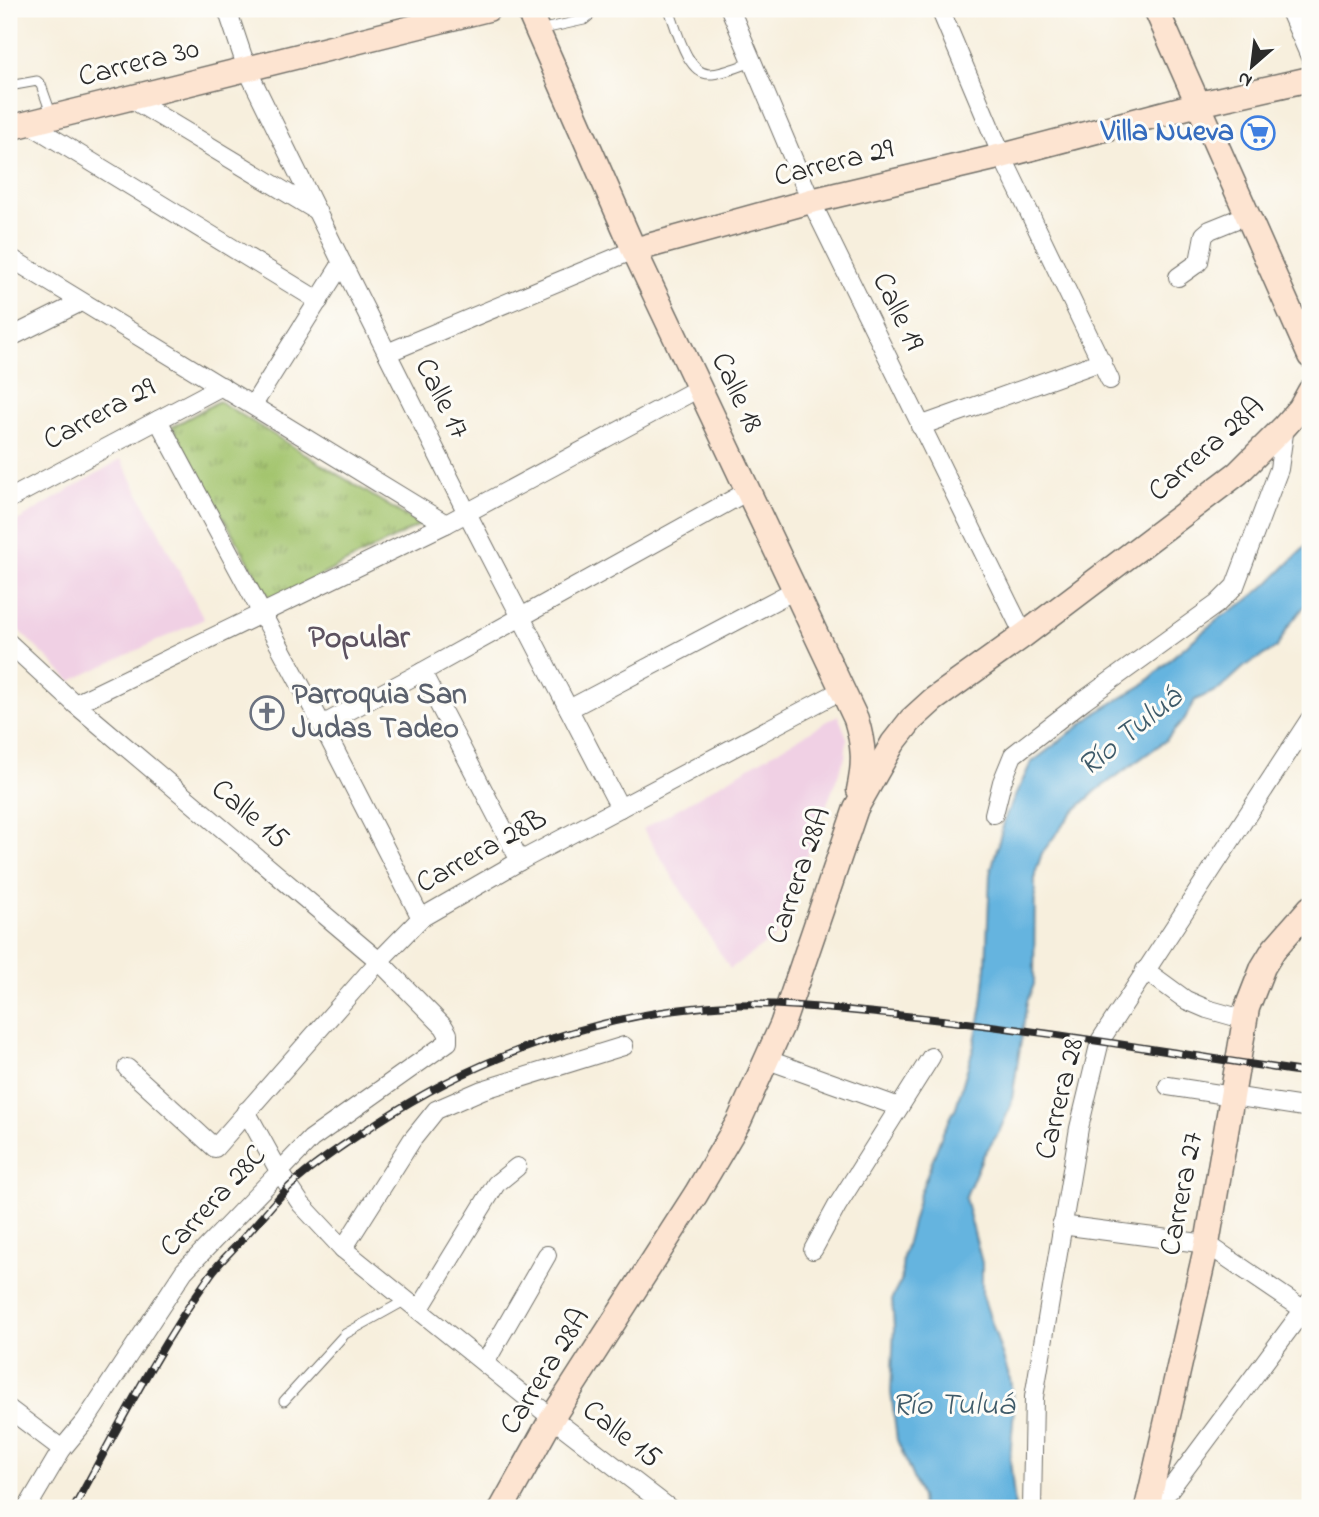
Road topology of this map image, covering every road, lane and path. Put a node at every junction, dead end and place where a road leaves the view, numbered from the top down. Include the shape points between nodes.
1 (227, 9) edge
2 (488, 9) edge
3 (591, 9) edge
4 (669, 9) edge
5 (730, 9) edge
6 (940, 9) edge
7 (1156, 9) edge
8 (1289, 9) edge
9 (532, 19) edge
10 (1310, 57) edge
11 (752, 62) junction
12 (247, 69) junction
13 (1310, 79) edge
14 (14, 82) edge
15 (130, 98) junction
16 (1199, 104) junction
17 (53, 117) junction
18 (18, 126) edge
19 (1002, 156) junction
20 (811, 201) junction
21 (317, 211) junction
22 (1247, 215) junction
23 (634, 250) junction
24 (9, 257) edge
25 (342, 264) junction
26 (1178, 277) dead end
27 (319, 301) junction
28 (81, 302) junction
29 (9, 338) edge
30 (387, 353) junction
31 (1310, 356) edge
32 (1102, 361) junction
33 (1110, 380) dead end
34 (222, 386) junction
35 (699, 388) junction
36 (1310, 391) edge
37 (253, 405) junction
38 (158, 420) junction
39 (920, 426) junction
40 (1285, 426) junction
41 (748, 491) junction
42 (9, 499) edge
43 (467, 513) junction
44 (446, 524) junction
45 (795, 590) junction
46 (262, 612) junction
47 (521, 617) junction
48 (1024, 635) junction
49 (9, 643) edge
50 (422, 672) junction
51 (842, 691) junction
52 (75, 704) junction
53 (569, 709) junction
54 (856, 719) junction
55 (1310, 719) edge
56 (322, 725) junction
57 (901, 732) junction
58 (1304, 744) edge
59 (620, 808) junction
60 (856, 808) junction
61 (995, 814) dead end
62 (520, 860) junction
63 (1310, 908) edge
64 (421, 918) junction
65 (379, 961) junction
66 (1145, 971) junction
67 (1246, 1020) junction
68 (448, 1034) joint
69 (624, 1046) dead end
70 (931, 1057) dead end
71 (768, 1060) junction
72 (127, 1068) dead end
73 (1168, 1086) dead end
74 (1233, 1097) junction
75 (899, 1107) junction
76 (1310, 1108) edge
77 (246, 1111) junction
78 (517, 1167) dead end
79 (279, 1171) junction
80 (1061, 1225) junction
81 (1207, 1244) junction
82 (343, 1249) junction
83 (813, 1250) dead end
84 (547, 1255) dead end
85 (412, 1305) junction
86 (1308, 1308) edge
87 (485, 1363) junction
88 (284, 1401) dead end
89 (9, 1409) edge
90 (552, 1418) junction
91 (62, 1449) junction
92 (27, 1508) edge
93 (502, 1508) edge
94 (669, 1508) edge
95 (1032, 1508) edge
96 (1147, 1508) edge
97 (1156, 1508) edge

1 - 12 street, Calle 17
2 - 12 street, Carrera 30 via 428,20
3 - 9 lane via 584,20
4 - 11 lane via 691,65 699,73 711,75
5 - 11 street, Calle 19
6 - 19 street
7 - 16 street
8 - 10 street
9 - 23 street, Calle 18
11 - 20 street, Calle 19
12 - 15 street, Carrera 30
12 - 21 street, Calle 17
13 - 16 street, Carrera 29
14 - 17 lane via 33,80 41,85
15 - 17 street, Carrera 30
15 - 21 street
16 - 19 street, Carrera 29
16 - 22 street
17 - 18 street, Carrera 30
18 - 27 street
19 - 20 street, Carrera 29
19 - 32 street
20 - 23 street, Carrera 29
20 - 39 street, Calle 19
21 - 25 street, Calle 17
22 - 26 street via 1204,235 1199,262
22 - 31 street
23 - 30 street, Carrera 29
23 - 35 street, Calle 18
24 - 28 street
25 - 27 street
25 - 30 street, Calle 17
27 - 37 street
28 - 29 street
28 - 34 street
30 - 43 street, Calle 17
32 - 33 street
32 - 39 street
34 - 37 street
34 - 38 street, Carrera 29
35 - 41 street, Calle 18
35 - 43 street
36 - 40 street, Carrera 28A
37 - 44 street
38 - 42 street, Carrera 29
38 - 46 street
39 - 48 street, Calle 19
40 - 48 street, Carrera 28A via 1238,473
40 - 61 street via 1279,468 1236,586 1013,755
41 - 45 street, Calle 18
41 - 47 street
43 - 44 street
43 - 47 street, Calle 17
44 - 46 street
45 - 51 street, Calle 18
45 - 53 street
46 - 52 street
46 - 56 street
47 - 50 street
47 - 53 street, Calle 17
48 - 57 street, Carrera 28A via 933,700
49 - 52 street, Calle 15
50 - 56 street
50 - 62 street
51 - 54 street, Calle 18
51 - 59 street, Carrera 28B
52 - 65 street, Calle 15
53 - 59 street, Calle 17
54 - 57 street via 878,737
54 - 60 street, Calle 18 via 863,742
55 - 58 street, Carrera 28
56 - 64 street
57 - 60 street, Carrera 28A
58 - 66 street, Carrera 28
59 - 62 street, Carrera 28B
60 - 71 street, Carrera 28A
62 - 64 street, Carrera 28B
63 - 67 street, Carrera 27 via 1263,967
64 - 65 street, Carrera 28B
65 - 68 street, Calle 15
65 - 77 street, Carrera 28B
66 - 67 street via 1186,1000
66 - 80 street, Carrera 28 via 1100,1041
67 - 74 street, Carrera 27
68 - 79 street, Carrera 28C via 448,1042 311,1139
69 - 82 street via 482,1090 436,1110
70 - 75 street
71 - 75 street
71 - 90 street, Carrera 28A via 715,1163
72 - 77 street, Carrera 28B via 215,1148
73 - 74 street
74 - 76 street
74 - 81 street, Carrera 27
75 - 83 street
77 - 79 street, Calle 15
78 - 85 street via 496,1184
79 - 82 street, Calle 15 via 301,1204
79 - 91 street, Carrera 28C via 184,1271
80 - 81 street
80 - 95 street, Carrera 28 via 1034,1397
81 - 86 street
81 - 96 street, Carrera 27
82 - 85 street, Calle 15
84 - 87 street
85 - 87 street, Calle 15
85 - 88 lane via 345,1334
86 - 97 street
87 - 90 street, Calle 15
89 - 91 street
90 - 93 street, Carrera 28A
90 - 94 street, Calle 15
91 - 92 street, Carrera 28C

